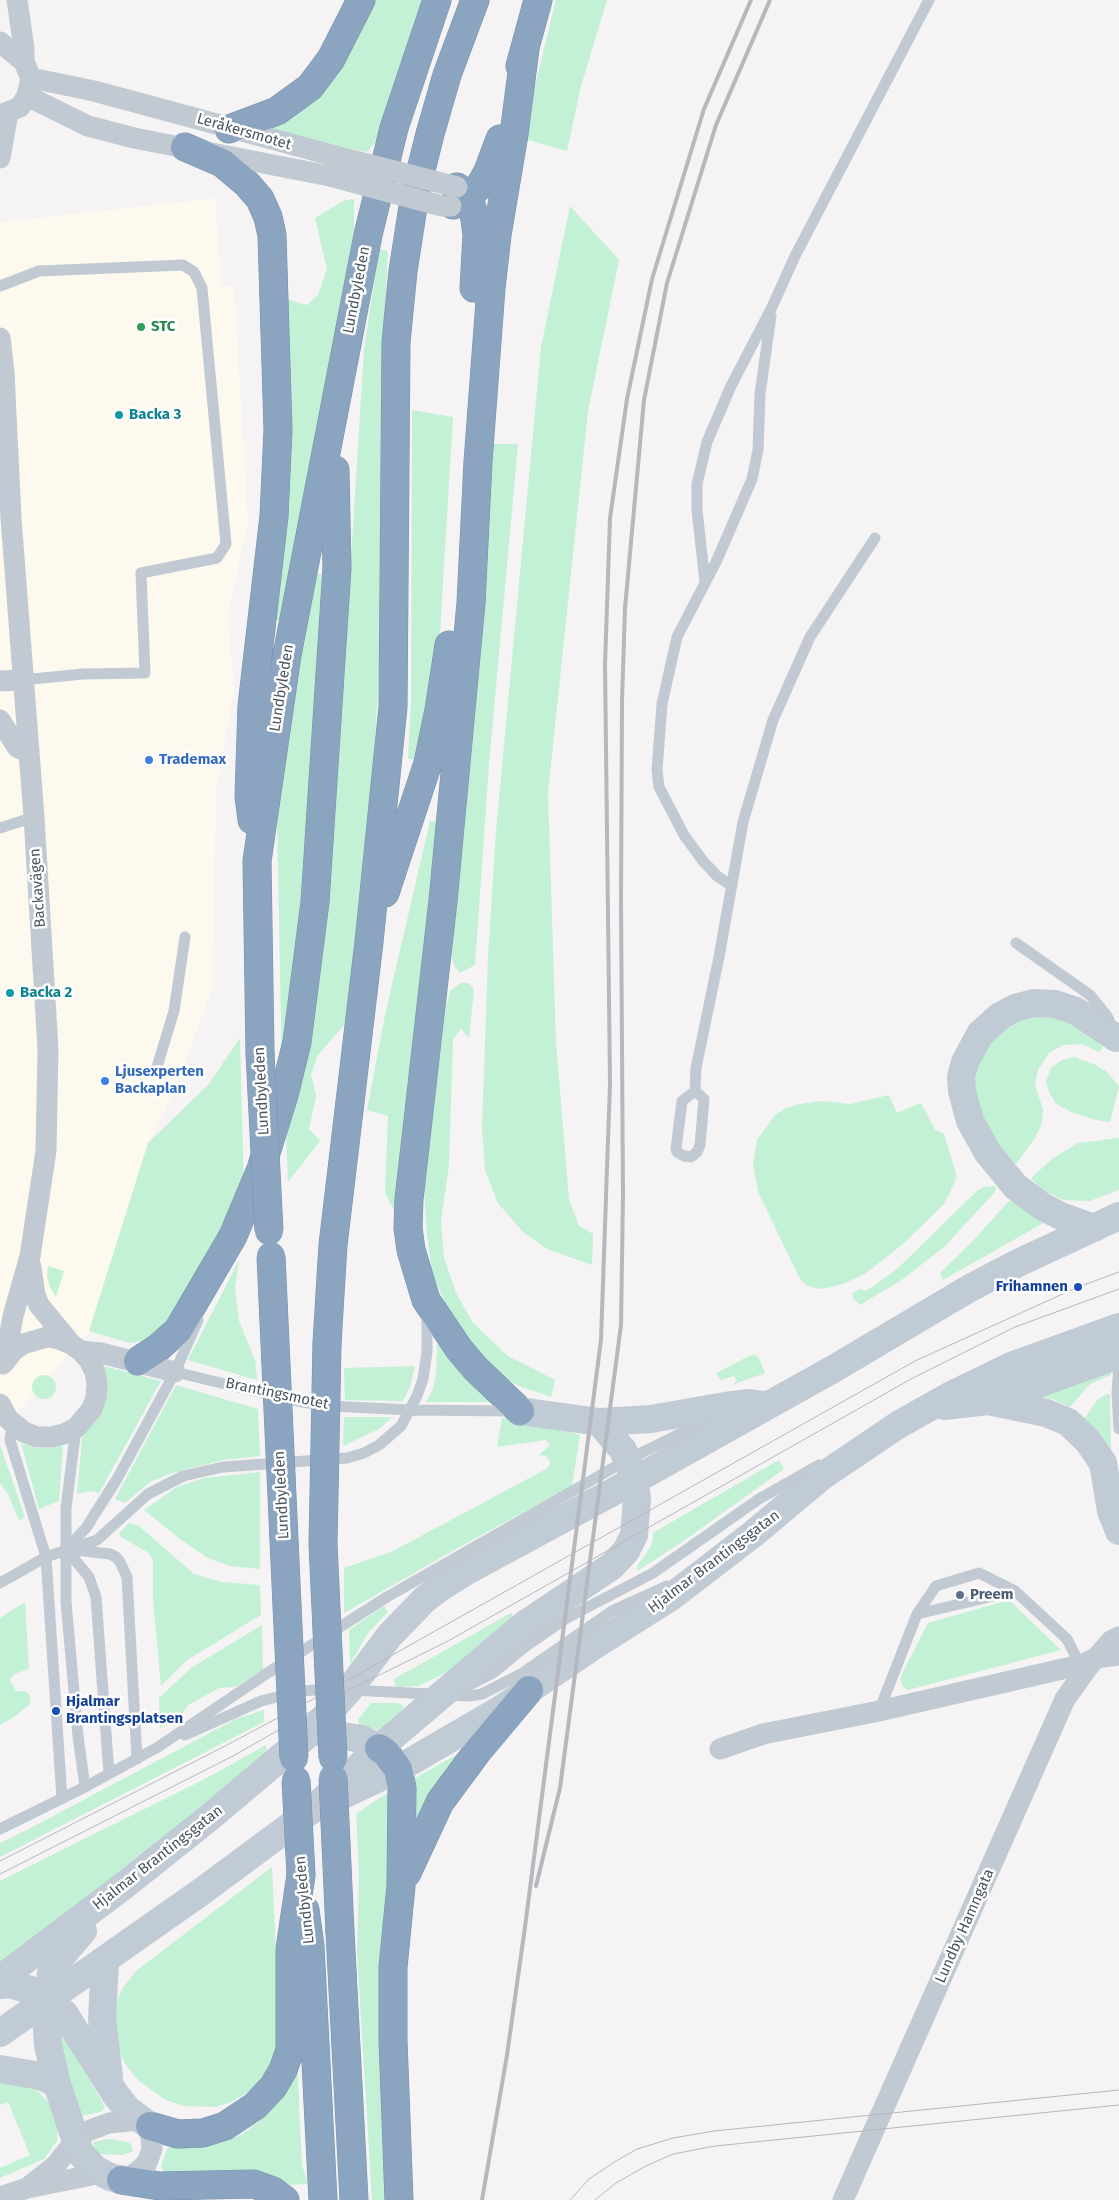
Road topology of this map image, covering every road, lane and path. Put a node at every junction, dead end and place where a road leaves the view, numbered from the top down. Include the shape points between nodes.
1 (17, 0) edge
2 (361, 0) edge
3 (437, 0) edge
4 (475, 0) edge
5 (538, 0) edge
6 (930, 0) edge
7 (0, 42) edge
8 (524, 49) junction
9 (27, 79) junction
10 (4, 114) edge
11 (229, 129) junction
12 (185, 147) junction
13 (0, 158) edge
14 (333, 166) junction
15 (459, 197) junction
16 (0, 286) edge
17 (772, 307) junction
18 (0, 338) edge
19 (334, 415) junction
20 (6, 524) edge
21 (875, 538) dead end
22 (705, 582) junction
23 (22, 680) junction
24 (0, 681) edge
25 (0, 720) edge
26 (29, 753) junction
27 (34, 817) junction
28 (0, 828) edge
29 (257, 861) junction
30 (732, 886) junction
31 (185, 937) dead end
32 (369, 942) junction
33 (1016, 943) dead end
34 (1118, 1040) edge
35 (156, 1070) dead end
36 (695, 1091) junction
37 (1119, 1216) edge
38 (1094, 1228) junction
39 (233, 1236) junction
40 (30, 1256) junction
41 (426, 1300) junction
42 (1119, 1327) edge
43 (76, 1347) junction
44 (1119, 1355) edge
45 (138, 1361) junction
46 (2, 1366) edge
47 (1119, 1366) edge
48 (174, 1372) junction
49 (988, 1401) junction
50 (767, 1406) junction
51 (927, 1408) junction
52 (410, 1410) junction
53 (520, 1411) junction
54 (5, 1417) edge
55 (599, 1422) junction
56 (76, 1428) junction
57 (1119, 1429) edge
58 (877, 1438) junction
59 (631, 1470) junction
60 (1119, 1531) edge
61 (66, 1550) junction
62 (46, 1557) junction
63 (702, 1575) junction
64 (0, 1582) edge
65 (1015, 1591) junction
66 (917, 1614) junction
67 (1119, 1637) edge
68 (1119, 1655) edge
69 (1088, 1661) junction
70 (349, 1690) junction
71 (529, 1690) junction
72 (444, 1694) junction
73 (879, 1711) junction
74 (312, 1731) junction
75 (158, 1747) junction
76 (379, 1748) junction
77 (720, 1749) dead end
78 (137, 1759) junction
79 (398, 1769) junction
80 (109, 1774) junction
81 (85, 1787) junction
82 (62, 1799) junction
83 (313, 1809) junction
84 (0, 1830) edge
85 (126, 1884) junction
86 (401, 1886) junction
87 (300, 1948) junction
88 (105, 1961) junction
89 (0, 1978) edge
90 (0, 1985) edge
91 (48, 2000) junction
92 (0, 2033) edge
93 (0, 2069) edge
94 (57, 2084) junction
95 (110, 2088) junction
96 (145, 2123) junction
97 (74, 2141) junction
98 (112, 2177) junction
99 (27, 2188) junction
100 (847, 2196) edge
101 (0, 2197) edge
102 (285, 2200) edge
103 (323, 2200) edge
104 (354, 2200) edge
105 (399, 2200) edge

1 - 9 street
2 - 11 highway via 331,59 310,87 276,111
3 - 19 highway, Lundbyleden via 394,128 368,235
4 - 32 highway, Lundbyleden via 448,75 414,194 403,271 396,342 393,707
5 - 8 highway
6 - 17 lane via 795,256
7 - 9 street
8 - 15 highway via 488,171 476,191
8 - 41 highway via 491,288 471,603 444,901 409,1199 411,1250
9 - 10 street via 20,106
9 - 11 street, Leråkersmotet via 94,91
9 - 12 street, Leråkersmotet via 88,126
10 - 13 street
11 - 14 street, Leråkersmotet
12 - 14 street, Leråkersmotet
12 - 29 highway via 222,163 248,184 260,200 272,234 278,430 274,516 256,660 250,751 249,796
14 - 15 street, Leråkersmotet, bridge
15 - 32 highway via 474,214 477,235 448,651 428,763
16 - 23 lane via 39,271 183,265 194,272 202,288 226,544 217,558 141,573 145,673 83,674
17 - 22 lane via 760,394 758,450 752,479
17 - 22 lane via 731,386 707,442 697,484
18 - 20 street, Backavägen via 4,372
19 - 29 highway, Lundbyleden via 287,655
19 - 39 highway via 337,568 314,912 297,1042 284,1096 261,1169
20 - 23 street, Backavägen
21 - 30 lane via 810,637 773,720 743,822
22 - 30 lane via 676,637 662,704 657,770 659,787 684,835 703,861
23 - 24 street
23 - 26 street, Backavägen
25 - 26 street via 18,747
26 - 27 street, Backavägen
27 - 28 lane
27 - 40 street, Backavägen via 48,1030 49,1108
29 - 87 highway, Lundbyleden, bridge via 260,1053 301,1875
30 - 36 lane via 696,1068
31 - 35 lane via 174,1011
32 - 104 highway, Lundbyleden, bridge via 333,1245 327,1343 324,1544
33 - 34 lane via 1090,995 1107,1016
34 - 38 main road via 1098,1023 1076,1011 1054,1004 1034,1003 1000,1016 980,1034 961,1077 964,1105 974,1129 988,1153 1015,1186 1043,1207
36 - 36 lane via 682,1101 676,1149 691,1157 700,1145 704,1099
37 - 38 main road, Hjalmar Brantingsgatan
38 - 50 main road, Hjalmar Brantingsgatan via 970,1288
39 - 45 highway via 178,1330
39 - 48 lane
40 - 43 street, Backavägen via 39,1305
40 - 46 street, Backavägen
41 - 52 lane via 427,1352 423,1379
41 - 53 highway via 470,1362
42 - 51 main road, Hjalmar Brantingsgatan via 1011,1366
43 - 45 street, Brantingsmotet
43 - 46 street, Brantingsmotet via 47,1337 34,1339 13,1351
43 - 56 street, Backavägen via 94,1372 96,1391 92,1409
44 - 49 main road
45 - 48 street, Brantingsmotet
47 - 57 lane
48 - 52 lane, Brantingsmotet via 301,1402
48 - 61 lane via 117,1479 86,1528
49 - 51 main road
49 - 60 main road via 1046,1413 1068,1422 1088,1441 1103,1463 1111,1511
50 - 55 main road via 750,1403 651,1418
50 - 59 main road, Hjalmar Brantingsgatan
51 - 58 main road, Hjalmar Brantingsgatan
52 - 53 lane, Brantingsmotet
52 - 61 lane via 401,1426 379,1445 347,1458 247,1464 183,1476 148,1494 97,1540
53 - 55 main road
54 - 56 street via 24,1432 37,1436 51,1437
54 - 62 lane
55 - 59 main road, Hjalmar Brantingsgatan via 616,1440
56 - 61 lane via 66,1508
58 - 63 main road, Hjalmar Brantingsgatan via 821,1478
58 - 72 lane via 816,1466 653,1573 567,1618 493,1673
59 - 70 main road, Hjalmar Brantingsgatan via 425,1599 390,1635
59 - 72 main road, Hjalmar Brantingsgatan via 637,1500 634,1535 626,1551 596,1579 524,1625
59 - 75 lane via 365,1610
61 - 62 lane
61 - 78 lane via 110,1554 120,1562 127,1577
61 - 80 lane via 89,1577 96,1597
61 - 81 lane via 66,1602
62 - 64 lane
62 - 82 lane
63 - 71 main road, Hjalmar Brantingsgatan
63 - 72 lane via 660,1589 612,1611 498,1687 469,1696
65 - 66 lane
65 - 66 lane via 979,1573 936,1586
65 - 69 lane
66 - 73 lane
67 - 69 street, Lundby Hamngata
68 - 69 street
69 - 73 street
69 - 100 street, Lundby Hamngata via 1065,1699
70 - 72 lane
70 - 74 main road, Hjalmar Brantingsgatan
70 - 75 lane via 300,1691 261,1701
71 - 79 main road, Hjalmar Brantingsgatan via 451,1740
71 - 86 highway via 440,1802
72 - 76 main road, Hjalmar Brantingsgatan
73 - 77 street via 763,1734
74 - 76 main road via 362,1739
74 - 85 main road, Hjalmar Brantingsgatan
75 - 78 lane
76 - 79 highway
76 - 83 main road, Hjalmar Brantingsgatan
78 - 80 lane
79 - 83 main road, Hjalmar Brantingsgatan
79 - 86 highway via 402,1801
80 - 81 lane
81 - 82 lane
82 - 84 lane
83 - 88 main road, Hjalmar Brantingsgatan
85 - 89 main road, Hjalmar Brantingsgatan
85 - 91 main road via 58,1959 51,1973
86 - 105 highway via 393,1966
87 - 96 highway via 290,2050 272,2087 242,2116 203,2133 178,2134
87 - 103 highway, Lundbyleden
88 - 91 main road, Hjalmar Brantingsgatan
88 - 95 main road via 102,2019
90 - 91 main road via 22,1986
91 - 92 main road, Hjalmar Brantingsgatan
91 - 94 main road via 46,2030
91 - 95 main road via 72,2024
93 - 94 main road via 41,2076
94 - 97 main road
95 - 96 main road via 127,2109
96 - 97 street via 116,2122 95,2127
96 - 98 street via 152,2149 147,2163 136,2173
97 - 98 main road via 87,2162
97 - 99 street via 55,2166
98 - 99 street
98 - 102 highway via 160,2186 254,2184 274,2191
99 - 101 street

